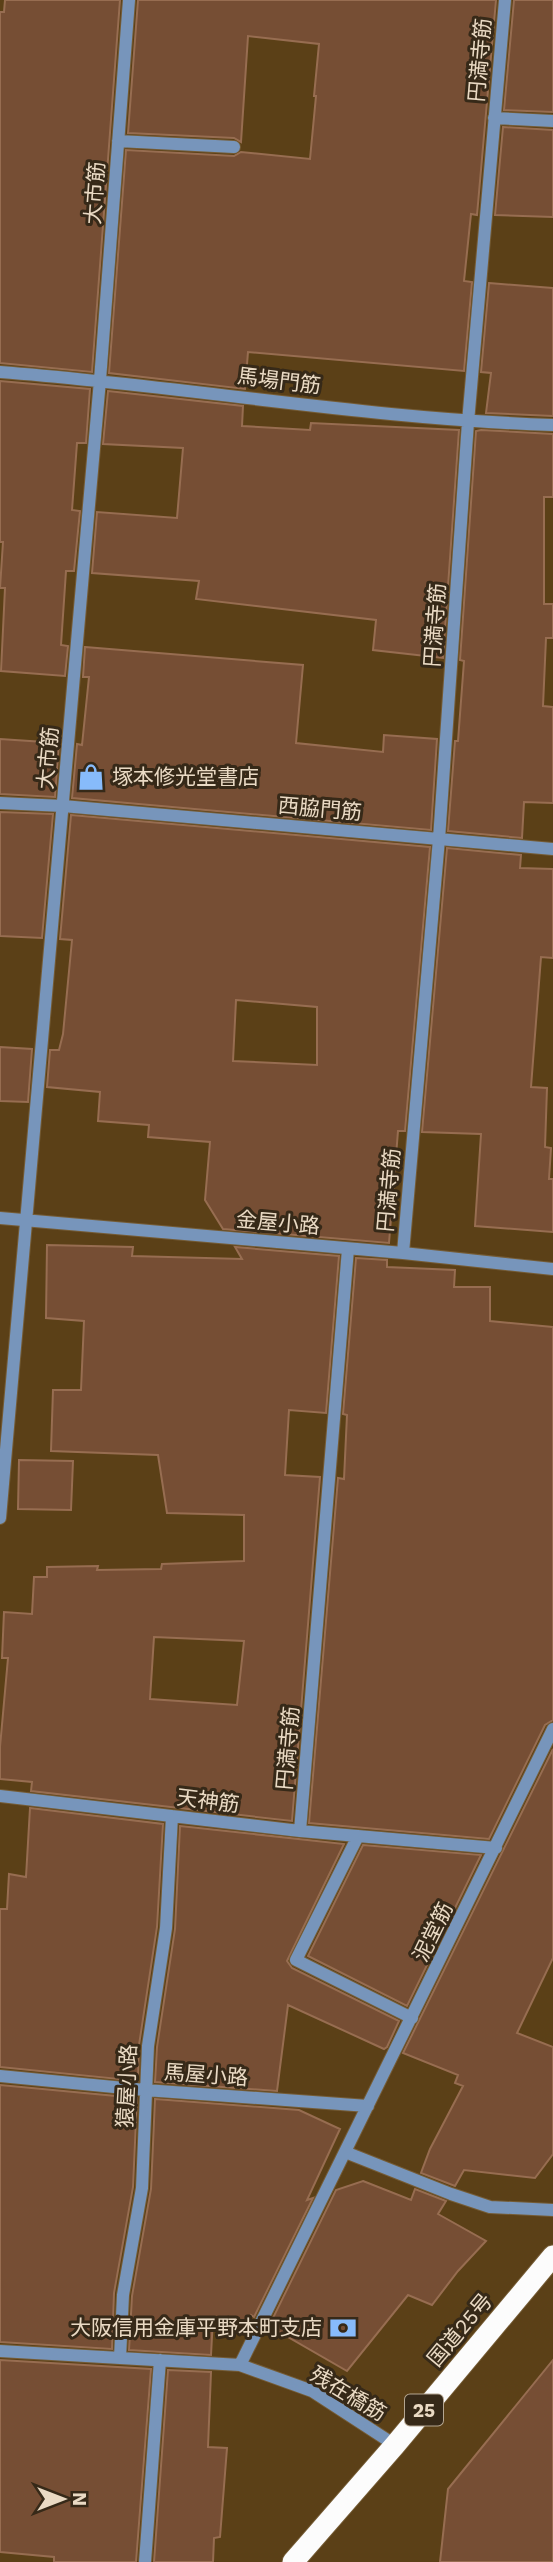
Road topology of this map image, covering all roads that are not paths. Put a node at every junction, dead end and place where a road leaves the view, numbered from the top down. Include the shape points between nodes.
1 (129, 0) edge
2 (505, 0) edge
3 (494, 118) junction
4 (553, 121) edge
5 (118, 141) junction
6 (234, 147) dead end
7 (0, 372) edge
8 (100, 380) junction
9 (468, 422) junction
10 (553, 425) edge
11 (0, 803) edge
12 (63, 806) junction
13 (439, 839) junction
14 (553, 849) edge
15 (0, 1218) edge
16 (27, 1220) junction
17 (348, 1248) junction
18 (403, 1253) junction
19 (553, 1269) edge
20 (0, 1518) edge
21 (553, 1729) edge
22 (0, 1797) edge
23 (172, 1816) junction
24 (300, 1831) junction
25 (358, 1836) junction
26 (496, 1848) junction
27 (412, 2018) junction
28 (0, 2076) edge
29 (145, 2090) junction
30 (368, 2106) junction
31 (345, 2152) junction
32 (553, 2210) edge
33 (553, 2256) edge
34 (0, 2351) edge
35 (120, 2358) junction
36 (160, 2360) junction
37 (240, 2365) junction
38 (395, 2445) junction
39 (145, 2562) edge
40 (293, 2562) edge

1 - 5 street, 大市筋
2 - 3 street, 円満寺筋
3 - 4 street
3 - 9 street, 円満寺筋
5 - 6 street
5 - 8 street, 大市筋
7 - 8 street, 馬場門筋
8 - 9 street, 馬場門筋
8 - 12 street, 大市筋
9 - 10 street, 馬場門筋
9 - 13 street, 円満寺筋
11 - 12 street, 西脇門筋
12 - 13 street, 西脇門筋
12 - 16 street, 大市筋
13 - 14 street, 西脇門筋
13 - 18 street, 円満寺筋
15 - 16 street, 金屋小路
16 - 17 street, 金屋小路
16 - 20 street, 大市筋
17 - 18 street, 金屋小路
17 - 24 street, 円満寺筋
18 - 19 street, 金屋小路
21 - 26 street, 泥堂筋
22 - 23 street, 天神筋
23 - 24 street, 天神筋
23 - 29 street, 猿屋小路 via 166,1928
24 - 25 street, 天神筋
25 - 26 street, 天神筋
25 - 27 street via 296,1960
26 - 27 street, 泥堂筋
27 - 30 street, 泥堂筋
28 - 29 street, 馬屋小路
29 - 30 street, 馬屋小路
29 - 35 street, 猿屋小路 via 142,2188 123,2295
30 - 31 street, 泥堂筋
31 - 32 street via 490,2207
31 - 37 street, 泥堂筋
33 - 38 highway, 国道25号 / 25
34 - 35 street, 残在橋筋
35 - 36 street, 残在橋筋
36 - 37 street, 残在橋筋
36 - 39 street
37 - 38 street, 残在橋筋 via 312,2391
38 - 40 highway, 国道25号 / 25

